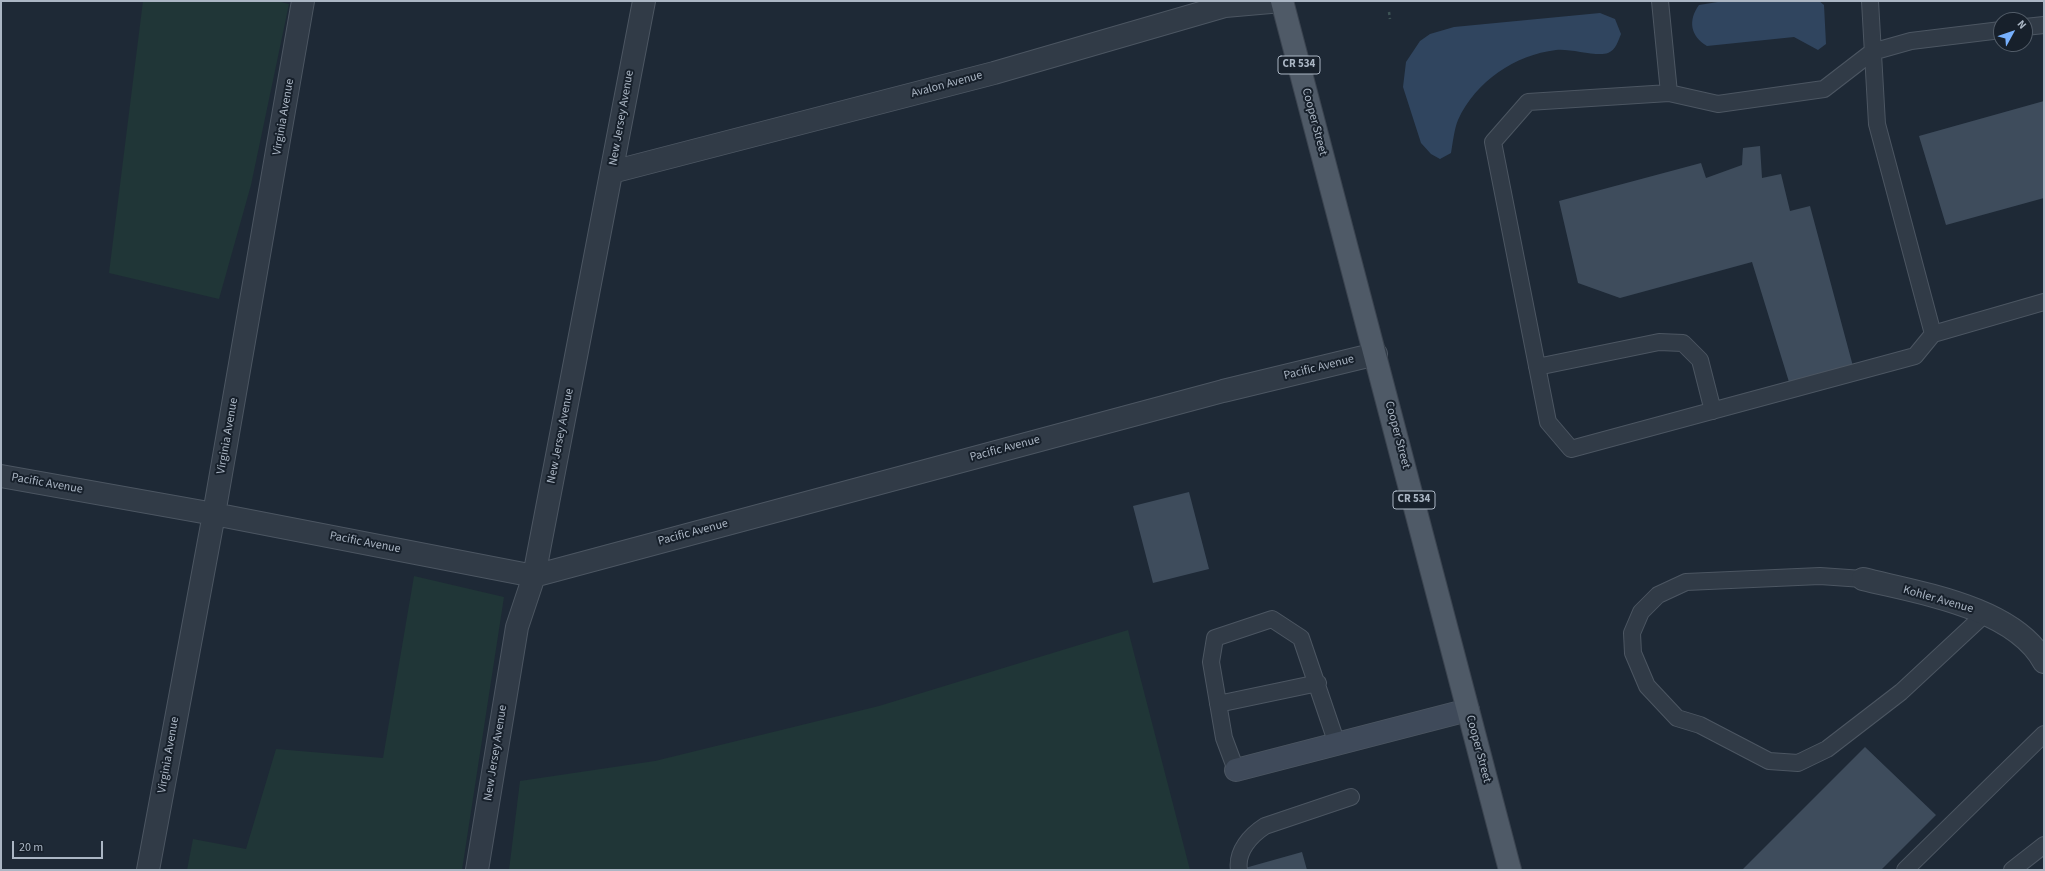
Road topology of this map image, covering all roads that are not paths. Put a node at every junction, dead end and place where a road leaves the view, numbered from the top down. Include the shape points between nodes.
1 (303, 1) edge
2 (644, 1) edge
3 (1282, 1) edge
4 (1660, 1) edge
5 (1870, 1) edge
6 (2044, 24) edge
7 (2033, 26) edge
8 (1993, 31) edge
9 (1872, 52) junction
10 (1668, 93) junction
11 (612, 172) junction
12 (2044, 302) edge
13 (1933, 334) junction
14 (1376, 354) junction
15 (1537, 367) junction
16 (1713, 411) junction
17 (1, 476) edge
18 (214, 514) junction
19 (534, 576) junction
20 (1863, 579) joint
21 (1985, 614) junction
22 (2044, 662) edge
23 (1318, 683) junction
24 (1218, 704) junction
25 (1468, 710) junction
26 (2044, 734) edge
27 (1337, 744) junction
28 (1236, 770) joint
29 (1351, 797) dead end
30 (2044, 845) edge
31 (148, 870) edge
32 (477, 870) edge
33 (1239, 870) edge
34 (1510, 870) edge
35 (1905, 870) edge
36 (2012, 870) edge

1 - 18 street, Virginia Avenue
2 - 11 street, New Jersey Avenue
3 - 11 street, Avalon Avenue via 1225,6 994,73
3 - 14 main road, Cooper Street / CR 534
4 - 10 lane
5 - 9 lane
6 - 7 lane
8 - 9 lane via 1911,41
9 - 10 lane via 1824,89 1718,104
9 - 13 lane via 1876,124
10 - 15 lane via 1528,102 1493,142
11 - 19 street, New Jersey Avenue
12 - 13 lane
13 - 16 lane via 1915,356
14 - 19 street, Pacific Avenue via 1223,391
14 - 25 main road, Cooper Street / CR 534
15 - 16 lane via 1659,342 1682,343 1700,360
15 - 16 lane via 1548,422 1571,449
17 - 18 street, Pacific Avenue
18 - 19 street, Pacific Avenue
18 - 31 street, Virginia Avenue
19 - 32 street, New Jersey Avenue via 517,627
20 - 21 street, Kohler Avenue via 1966,605
20 - 21 lane via 1820,576 1686,582 1658,595 1641,612 1632,634 1633,654 1647,686 1677,718 1700,725 1769,761 1798,763 1827,748 1901,692
21 - 22 street, Kohler Avenue via 2007,624 2039,653
23 - 24 lane
23 - 24 lane via 1301,638 1272,619 1214,638 1211,662
23 - 27 lane
24 - 28 lane via 1224,738
25 - 27 street
25 - 34 main road, Cooper Street / CR 534
26 - 35 lane
27 - 28 street
29 - 33 lane via 1266,826 1256,832 1241,853
30 - 36 lane

